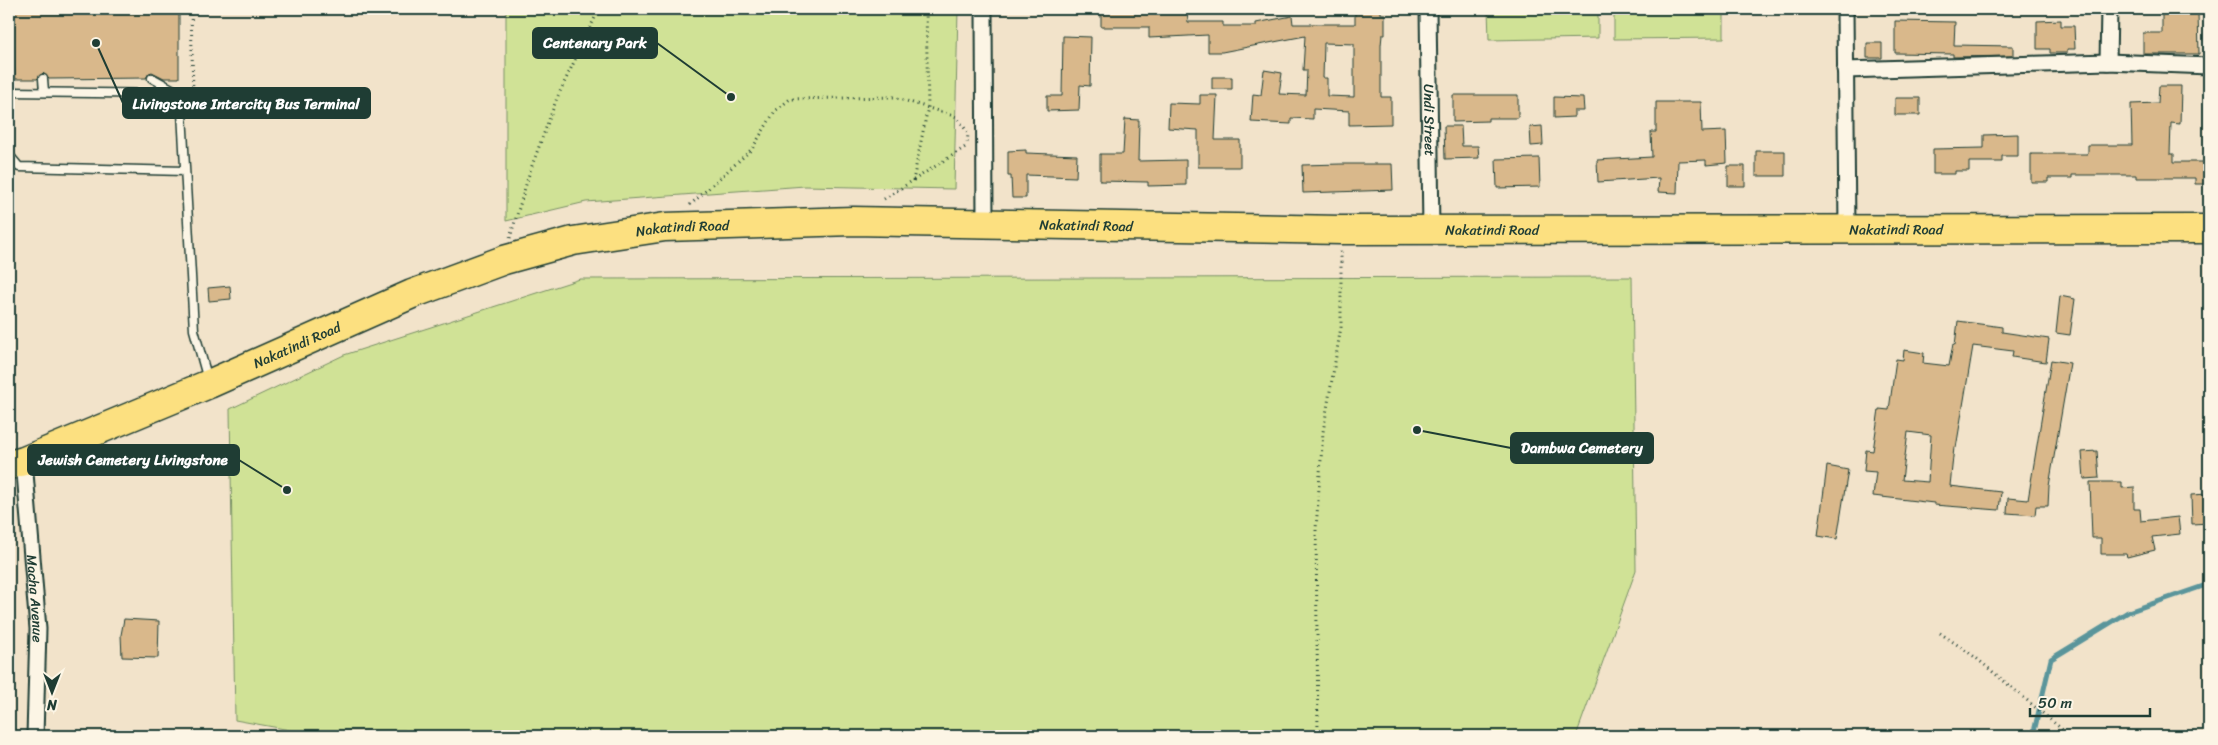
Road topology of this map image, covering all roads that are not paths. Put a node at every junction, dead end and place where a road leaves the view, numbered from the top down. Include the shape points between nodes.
1 (984, 9) edge
2 (1428, 9) edge
3 (1845, 9) edge
4 (2109, 9) edge
5 (2108, 62) junction
6 (2209, 66) edge
7 (1845, 70) junction
8 (152, 78) dead end
9 (43, 79) dead end
10 (9, 92) edge
11 (44, 92) junction
12 (181, 94) junction
13 (9, 155) edge
14 (185, 171) junction
15 (985, 223) junction
16 (1431, 230) junction
17 (2209, 230) edge
18 (1847, 231) junction
19 (209, 384) junction
20 (16, 463) edge
21 (35, 736) edge

1 - 15 street
2 - 16 street, Undi Street
3 - 7 street
4 - 5 street
5 - 6 street
5 - 7 street
7 - 18 street
8 - 12 lane
9 - 11 lane
10 - 11 lane
11 - 12 lane
12 - 14 lane
13 - 14 lane via 18,167
14 - 19 lane via 194,330
15 - 16 highway, Nakatindi Road
15 - 19 highway, Nakatindi Road via 853,221 665,226 573,241 504,260 412,294
16 - 18 highway, Nakatindi Road
17 - 18 highway, Nakatindi Road
19 - 20 highway, Nakatindi Road
20 - 21 street, Macha Avenue via 38,629

